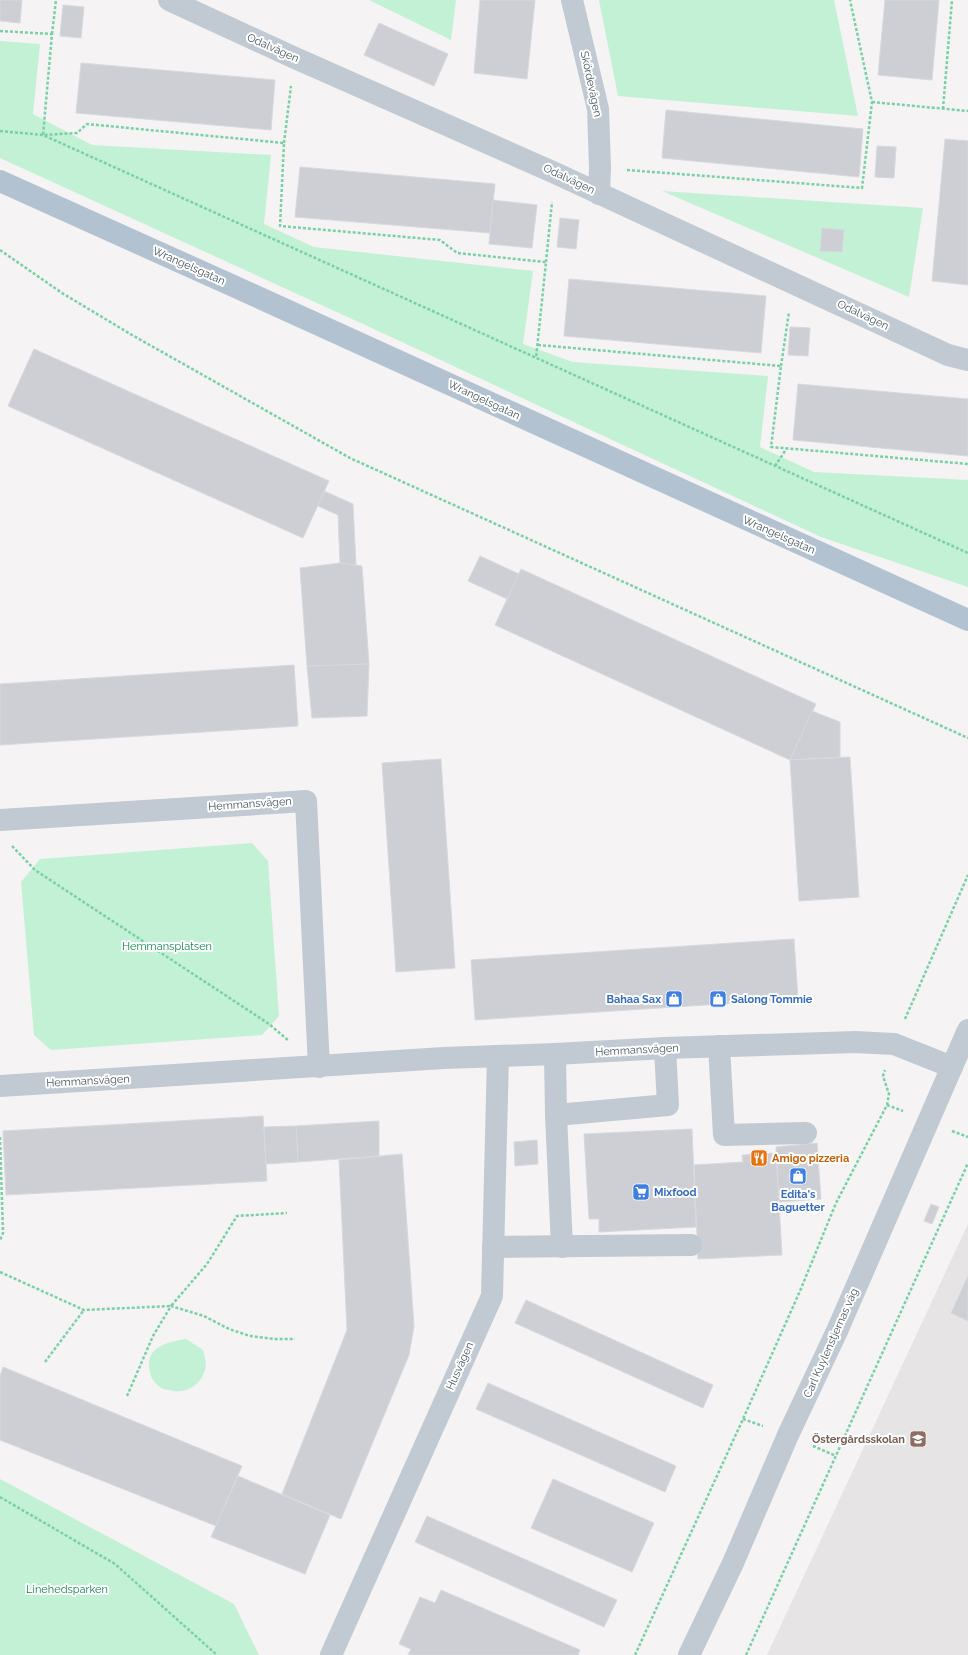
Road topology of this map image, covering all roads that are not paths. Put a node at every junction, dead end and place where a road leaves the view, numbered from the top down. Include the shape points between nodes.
1 (169, 0) edge
2 (572, 0) edge
3 (0, 181) edge
4 (599, 194) junction
5 (968, 360) edge
6 (968, 620) edge
7 (0, 820) edge
8 (968, 1030) edge
9 (719, 1046) junction
10 (665, 1048) junction
11 (555, 1054) junction
12 (498, 1056) junction
13 (319, 1067) junction
14 (952, 1067) junction
15 (0, 1086) edge
16 (556, 1115) junction
17 (806, 1133) dead end
18 (691, 1245) dead end
19 (493, 1247) junction
20 (562, 1247) junction
21 (331, 1655) edge
22 (689, 1655) edge

1 - 4 street, Odalvägen
2 - 4 street, Skördevägen via 598,109
3 - 6 main road, Wrangelsgatan
4 - 5 street, Odalvägen via 948,355
7 - 13 street, Hemmansvägen via 306,801
8 - 14 street, Carl Kuylenstjernas väg
9 - 10 street, Hemmansvägen
9 - 14 street, Hemmansvägen via 855,1042 894,1044
9 - 17 street via 724,1135
10 - 11 street, Hemmansvägen
10 - 16 street via 668,1105
11 - 12 street, Hemmansvägen
11 - 16 street
12 - 13 street, Hemmansvägen
12 - 19 street, Husvägen
13 - 15 street, Hemmansvägen
14 - 22 street, Carl Kuylenstjernas väg via 837,1331
16 - 20 street
18 - 20 street
19 - 20 street
19 - 21 street, Husvägen via 492,1296

